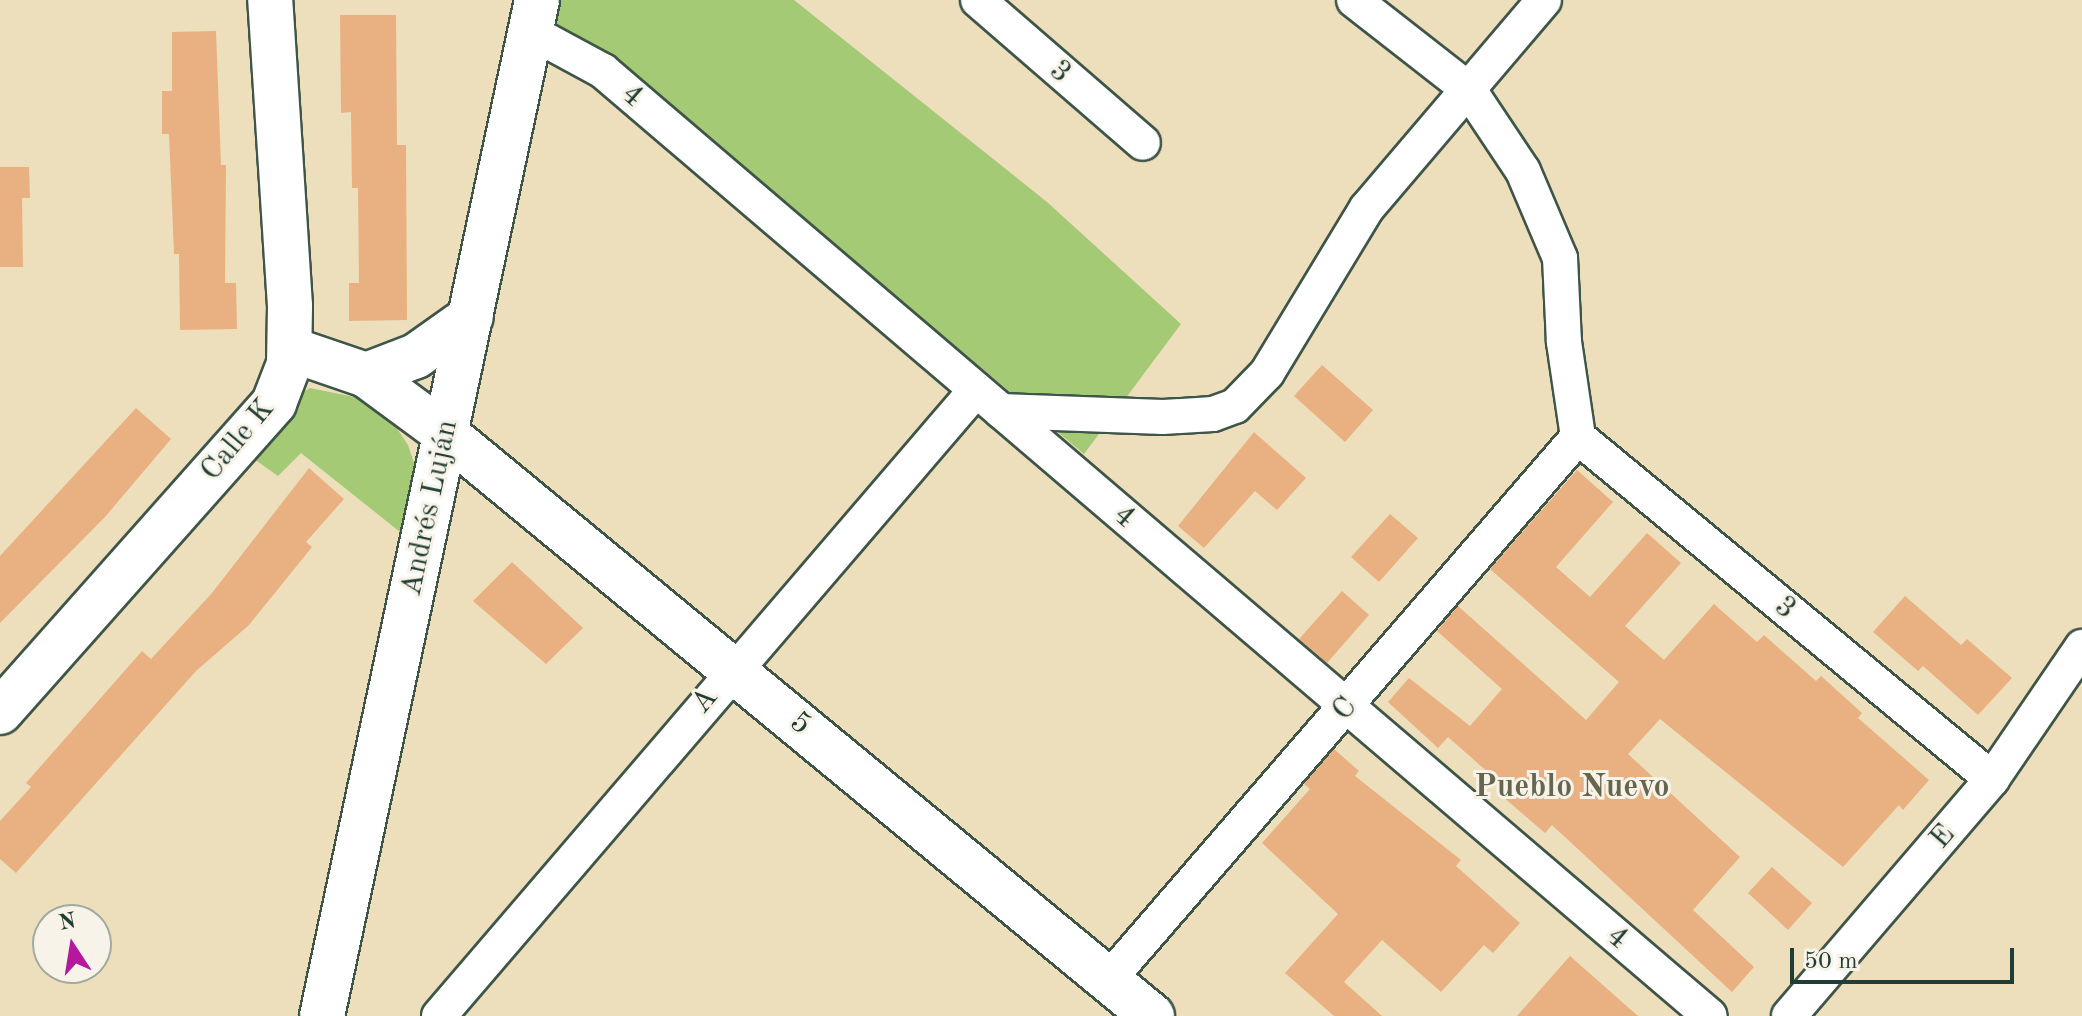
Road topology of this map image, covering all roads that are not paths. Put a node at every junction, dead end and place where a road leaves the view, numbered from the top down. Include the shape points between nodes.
1 (270, 0) edge
2 (978, 0) edge
3 (1354, 0) edge
4 (1544, 0) edge
5 (533, 16) edge
6 (1469, 90) junction
7 (1143, 143) dead end
8 (471, 317) junction
9 (290, 349) junction
10 (366, 375) junction
11 (989, 401) junction
12 (446, 434) junction
13 (1578, 437) junction
14 (2082, 647) edge
15 (733, 668) junction
16 (1347, 707) junction
17 (0, 712) edge
18 (1992, 779) junction
19 (1109, 979) junction
20 (322, 1016) edge
21 (439, 1016) edge
22 (1152, 1016) edge
23 (1710, 1016) edge
24 (1789, 1016) edge

1 - 9 street, Calle K
2 - 7 street, 3
3 - 6 street
4 - 6 street
5 - 8 street, Andrés Luján
5 - 11 street, 4
6 - 11 street via 1367,208 1267,373 1235,406 1213,414 1163,417
6 - 13 street via 1523,171 1560,258 1564,342
8 - 10 street via 416,356
8 - 12 street, Andrés Luján
9 - 10 street, 5
9 - 17 street, Calle K via 274,403
10 - 12 street, 5
11 - 15 street, A
11 - 16 street, 4
12 - 15 street, 5
12 - 20 street, Andrés Luján
13 - 16 street, C
13 - 18 street, 3
14 - 18 street, E
15 - 19 street, 5
15 - 21 street, A
16 - 19 street, C
16 - 23 street, 4
18 - 24 street, E
19 - 22 street, 5

